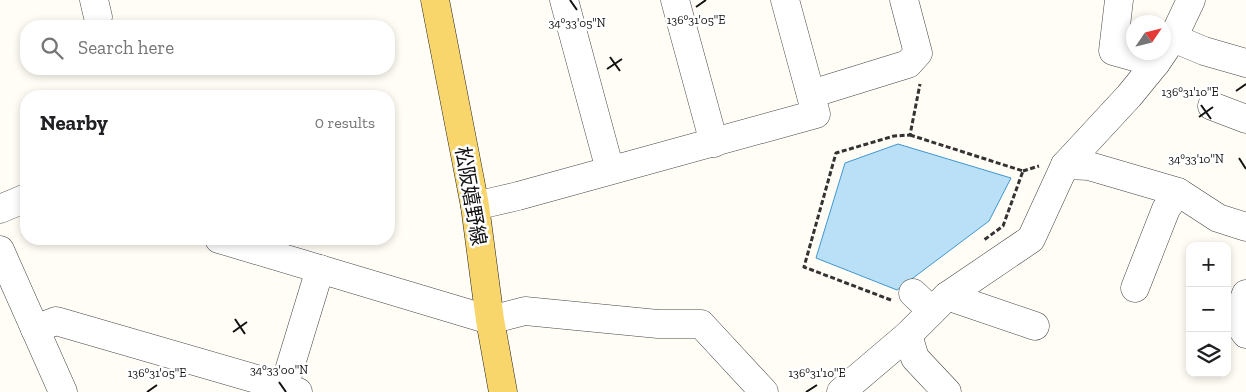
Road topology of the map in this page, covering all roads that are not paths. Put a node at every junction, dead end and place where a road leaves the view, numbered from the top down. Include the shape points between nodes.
1 (435, 0) edge
2 (564, 0) edge
3 (675, 0) edge
4 (785, 0) edge
5 (904, 0) edge
6 (1119, 0) edge
7 (1191, 0) edge
8 (1173, 38) junction
9 (1156, 63) junction
10 (1246, 63) edge
11 (811, 94) junction
12 (1212, 106) dead end
13 (1246, 119) edge
14 (714, 142) junction
15 (1065, 166) junction
16 (610, 170) junction
17 (1178, 192) junction
18 (20, 200) edge
19 (475, 206) junction
20 (0, 208) edge
21 (1246, 226) edge
22 (238, 245) edge
23 (0, 250) edge
24 (320, 269) junction
25 (1135, 288) dead end
26 (1246, 294) edge
27 (931, 300) junction
28 (490, 320) junction
29 (1035, 326) dead end
30 (35, 329) junction
31 (1246, 334) edge
32 (908, 335) junction
33 (291, 390) edge
34 (62, 392) edge
35 (503, 392) edge
36 (764, 392) edge
37 (841, 392) edge
38 (947, 392) edge

1 - 19 main road, 松阪嬉野線
2 - 16 street
3 - 14 street
4 - 11 street
5 - 11 street via 918,53 908,64
6 - 9 street via 1113,51
7 - 8 street
8 - 9 street
8 - 10 street
9 - 15 street
11 - 14 street via 816,114
12 - 13 street
14 - 16 street
15 - 17 street via 1089,166
15 - 27 street via 1031,239
16 - 19 street
17 - 21 street via 1218,218
17 - 25 street via 1166,209
18 - 20 street
19 - 28 main road, 松阪嬉野線
22 - 24 street
23 - 30 street
24 - 28 street
24 - 33 street
26 - 31 street via 1236,320
27 - 29 street
27 - 32 street
28 - 35 main road, 松阪嬉野線
28 - 36 street via 525,311 658,324 701,324
30 - 33 street via 56,321
30 - 34 street
32 - 37 street
32 - 38 street via 915,358

